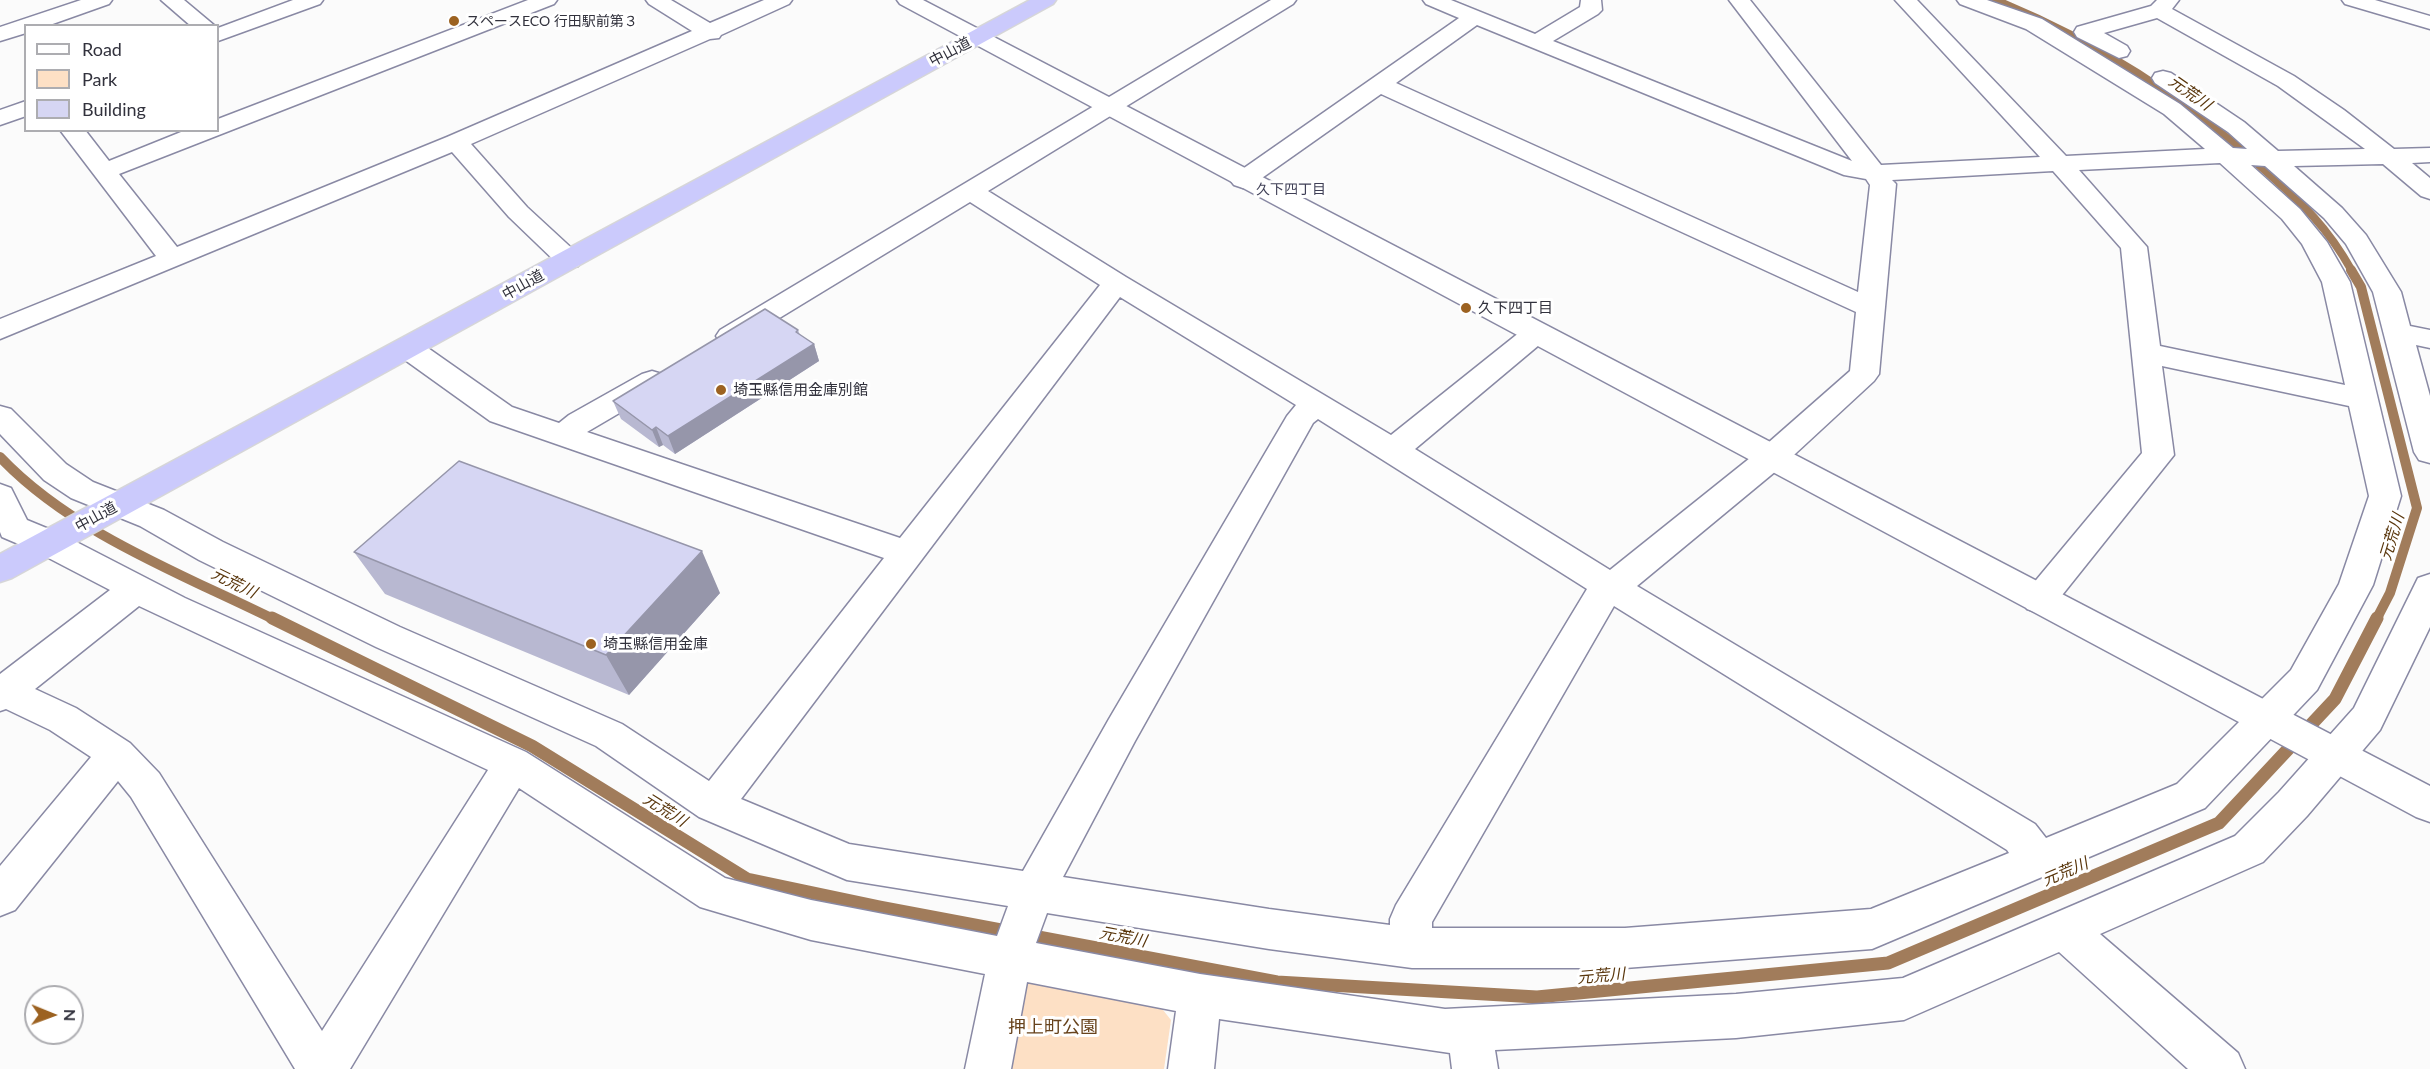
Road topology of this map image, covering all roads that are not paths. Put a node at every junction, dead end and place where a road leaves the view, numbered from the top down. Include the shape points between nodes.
1 (102, 0) edge
2 (171, 0) edge
3 (313, 0) edge
4 (547, 0) edge
5 (656, 0) edge
6 (782, 0) edge
7 (907, 0) edge
8 (1046, 0) edge
9 (1286, 0) edge
10 (1433, 0) edge
11 (1591, 0) edge
12 (1739, 0) edge
13 (1905, 0) edge
14 (1967, 0) edge
15 (2026, 0) edge
16 (2352, 0) edge
17 (2164, 6) edge
18 (1475, 17) junction
19 (2430, 23) edge
20 (28, 24) edge
21 (202, 24) edge
22 (24, 25) edge
23 (2085, 32) junction
24 (0, 33) edge
25 (711, 33) junction
26 (219, 35) edge
27 (977, 37) junction
28 (1536, 42) junction
29 (1379, 84) junction
30 (1108, 108) junction
31 (24, 109) edge
32 (0, 118) edge
33 (219, 127) edge
34 (74, 132) edge
35 (204, 132) edge
36 (456, 142) junction
37 (2226, 155) junction
38 (2430, 155) edge
39 (2389, 156) junction
40 (2272, 159) junction
41 (2059, 162) junction
42 (104, 171) junction
43 (1874, 173) junction
44 (1243, 180) junction
45 (970, 191) junction
46 (2430, 191) edge
47 (172, 259) junction
48 (569, 260) junction
49 (1116, 284) junction
50 (1870, 308) junction
51 (0, 330) edge
52 (2398, 332) junction
53 (1535, 334) junction
54 (2430, 339) edge
55 (408, 348) junction
56 (710, 348) edge
57 (2146, 353) junction
58 (670, 370) edge
59 (2363, 399) junction
60 (2423, 403) edge
61 (1315, 405) junction
62 (0, 416) edge
63 (564, 435) junction
64 (1393, 450) junction
65 (2430, 452) edge
66 (1771, 458) junction
67 (0, 496) edge
68 (119, 505) junction
69 (49, 543) junction
70 (907, 553) junction
71 (0, 570) edge
72 (2430, 586) edge
73 (1611, 587) junction
74 (136, 589) junction
75 (2039, 600) junction
76 (2, 692) edge
77 (2300, 738) junction
78 (117, 754) junction
79 (513, 764) junction
80 (713, 805) junction
81 (2430, 805) edge
82 (2038, 859) junction
83 (0, 897) edge
84 (1021, 926) junction
85 (2064, 930) junction
86 (1412, 948) junction
87 (1200, 995) junction
88 (1472, 1049) edge
89 (322, 1069) edge
90 (988, 1069) edge
91 (1191, 1069) edge
92 (2222, 1069) edge

1 - 20 street
2 - 21 street
3 - 26 street
4 - 33 street
5 - 25 street
6 - 25 street
7 - 27 street
8 - 27 highway, 中山道
9 - 30 street
10 - 18 street
11 - 28 street via 1591,10
12 - 43 street
13 - 41 street
14 - 37 street via 2034,24 2073,47 2172,109
15 - 23 street
16 - 19 street
17 - 23 street
17 - 39 street via 2295,87
18 - 28 street
18 - 29 street
22 - 24 street
23 - 40 street via 2206,105
25 - 36 street
27 - 30 street
27 - 48 highway, 中山道
28 - 43 street via 1853,170
29 - 44 street
29 - 50 street
30 - 44 street
30 - 45 street
31 - 32 street
34 - 42 street
35 - 42 street
36 - 47 street
36 - 48 street via 518,212
37 - 40 street
37 - 41 street
37 - 59 street via 2291,214 2336,282
38 - 39 street
39 - 40 street
39 - 46 street
40 - 52 street via 2333,213 2357,241 2387,292
41 - 43 street
41 - 57 street via 2133,246
42 - 47 street
43 - 50 street via 1883,184
44 - 53 street
45 - 49 street
45 - 56 street
47 - 51 street
48 - 55 highway, 中山道
49 - 61 street
49 - 70 street
50 - 66 street via 1864,374
52 - 54 street
52 - 60 street
53 - 64 street
53 - 66 street
55 - 63 street via 501,414
55 - 68 highway, 中山道
57 - 59 street
57 - 75 street via 2158,455
58 - 63 street
59 - 77 street via 2385,496 2356,585 2304,680
60 - 65 street
61 - 64 street
61 - 84 street via 1302,416 1122,730
62 - 68 street via 56,472 82,490
63 - 70 street
64 - 73 street
66 - 73 street
66 - 75 street
67 - 69 street via 14,528
68 - 69 highway, 中山道
68 - 80 street via 388,637 609,735
69 - 71 highway, 中山道
69 - 74 street
70 - 80 street
72 - 77 street via 2367,719
73 - 82 street via 2021,837
73 - 86 street via 1598,599 1411,920
74 - 76 street
74 - 79 street
75 - 77 street
76 - 78 street via 63,719
77 - 81 street
77 - 82 street via 2191,796
77 - 85 street via 2249,849
78 - 83 street
78 - 89 street via 145,785
79 - 84 street via 715,894 811,920
79 - 89 street
80 - 84 street via 847,862
82 - 86 street via 1872,929 1625,948
84 - 86 street
84 - 87 street
84 - 90 street
85 - 88 street via 1904,999
85 - 92 street
87 - 88 street via 1445,1031
87 - 91 street

